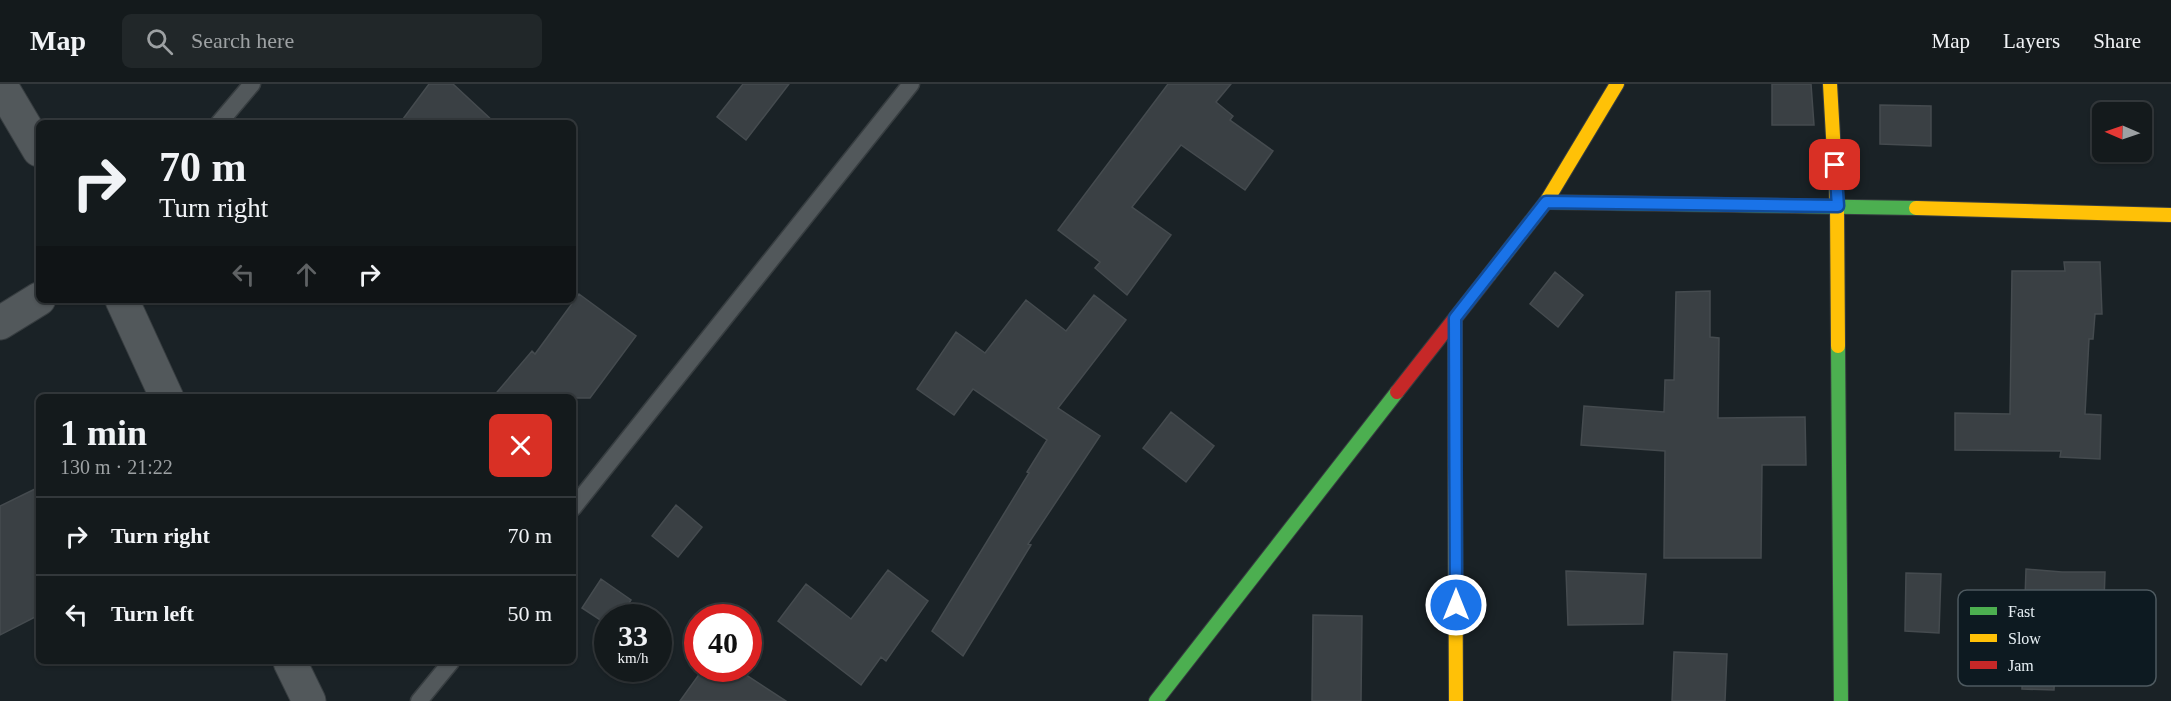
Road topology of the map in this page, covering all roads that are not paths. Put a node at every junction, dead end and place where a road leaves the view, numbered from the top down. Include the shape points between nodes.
1 (0, 84) edge
2 (252, 84) edge
3 (911, 84) edge
4 (1617, 84) edge
5 (1830, 84) edge
6 (222, 120) edge
7 (36, 145) edge
8 (1546, 202) junction
9 (1838, 206) junction
10 (2171, 215) edge
11 (36, 301) edge
12 (123, 303) edge
13 (1455, 318) junction
14 (0, 323) edge
15 (165, 394) edge
16 (576, 504) edge
17 (291, 664) edge
18 (449, 664) edge
19 (309, 701) edge
20 (419, 701) edge
21 (1156, 701) edge
22 (1456, 701) edge
23 (1841, 701) edge

1 - 7 street
2 - 6 lane
3 - 16 lane
4 - 8 street
5 - 9 street
8 - 9 street
8 - 13 street
9 - 10 street
9 - 23 street
11 - 14 street
12 - 15 street
13 - 21 street
13 - 22 street
17 - 19 street
18 - 20 lane

